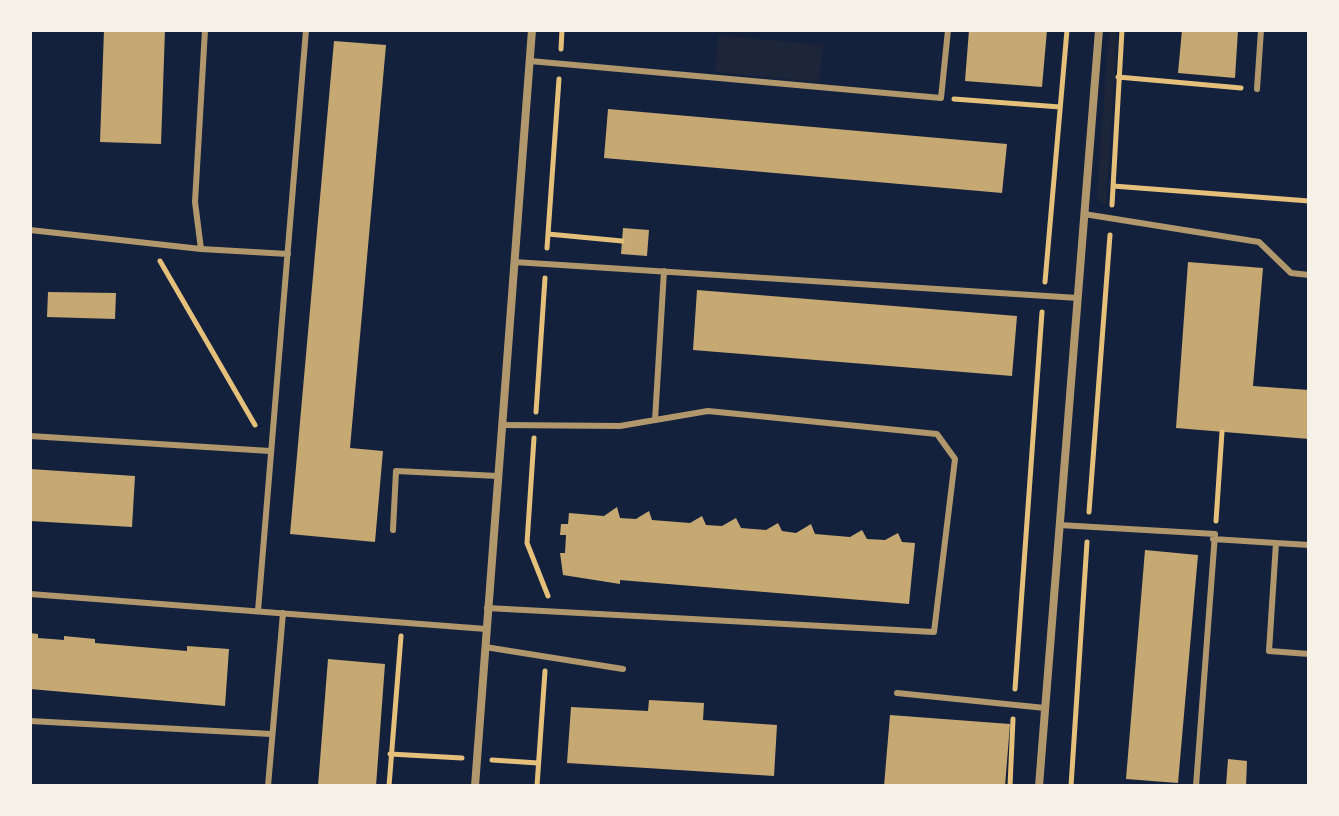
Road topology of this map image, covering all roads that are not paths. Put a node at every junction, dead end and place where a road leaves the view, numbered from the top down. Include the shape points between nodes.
1 (205, 30) edge
2 (306, 30) edge
3 (532, 30) edge
4 (948, 30) edge
5 (1099, 30) edge
6 (1261, 30) edge
7 (530, 61) junction
8 (1257, 89) road end
9 (1084, 214) junction
10 (30, 230) edge
11 (201, 249) junction
12 (288, 254) junction
13 (514, 262) junction
14 (664, 271) junction
15 (1309, 275) edge
16 (1078, 298) junction
17 (655, 420) junction
18 (502, 425) junction
19 (30, 436) edge
20 (270, 451) junction
21 (498, 476) junction
22 (1059, 525) junction
23 (393, 530) dead end
24 (1214, 536) junction
25 (1276, 543) junction
26 (1309, 545) edge
27 (30, 594) edge
28 (487, 608) junction
29 (258, 611) junction
30 (283, 613) junction
31 (486, 629) junction
32 (485, 647) junction
33 (1309, 654) edge
34 (623, 669) dead end
35 (897, 693) dead end
36 (1045, 708) junction
37 (30, 721) edge
38 (271, 734) junction
39 (268, 786) edge
40 (475, 786) edge
41 (1039, 786) edge
42 (1196, 786) edge

1 - 11 lane via 195,202
2 - 12 lane
3 - 7 street
4 - 7 lane via 941,98
5 - 9 street
6 - 8 lane
7 - 13 street
9 - 15 lane via 1259,242 1291,273
9 - 16 street
10 - 11 lane
11 - 12 lane
12 - 20 lane
13 - 14 lane
13 - 18 street
14 - 16 lane
14 - 17 lane
16 - 22 street
17 - 18 lane via 620,426
17 - 28 lane via 708,411 937,434 955,459 934,632
18 - 21 street
19 - 20 lane
20 - 29 lane
21 - 23 lane via 396,471
21 - 28 street
22 - 24 lane
22 - 36 street
24 - 25 lane
24 - 42 lane
25 - 26 lane
25 - 33 lane via 1269,651
27 - 29 lane
28 - 31 street
29 - 30 lane
30 - 31 lane
30 - 38 lane
31 - 32 street
32 - 34 lane
32 - 40 street
35 - 36 lane
36 - 41 street
37 - 38 lane
38 - 39 lane

